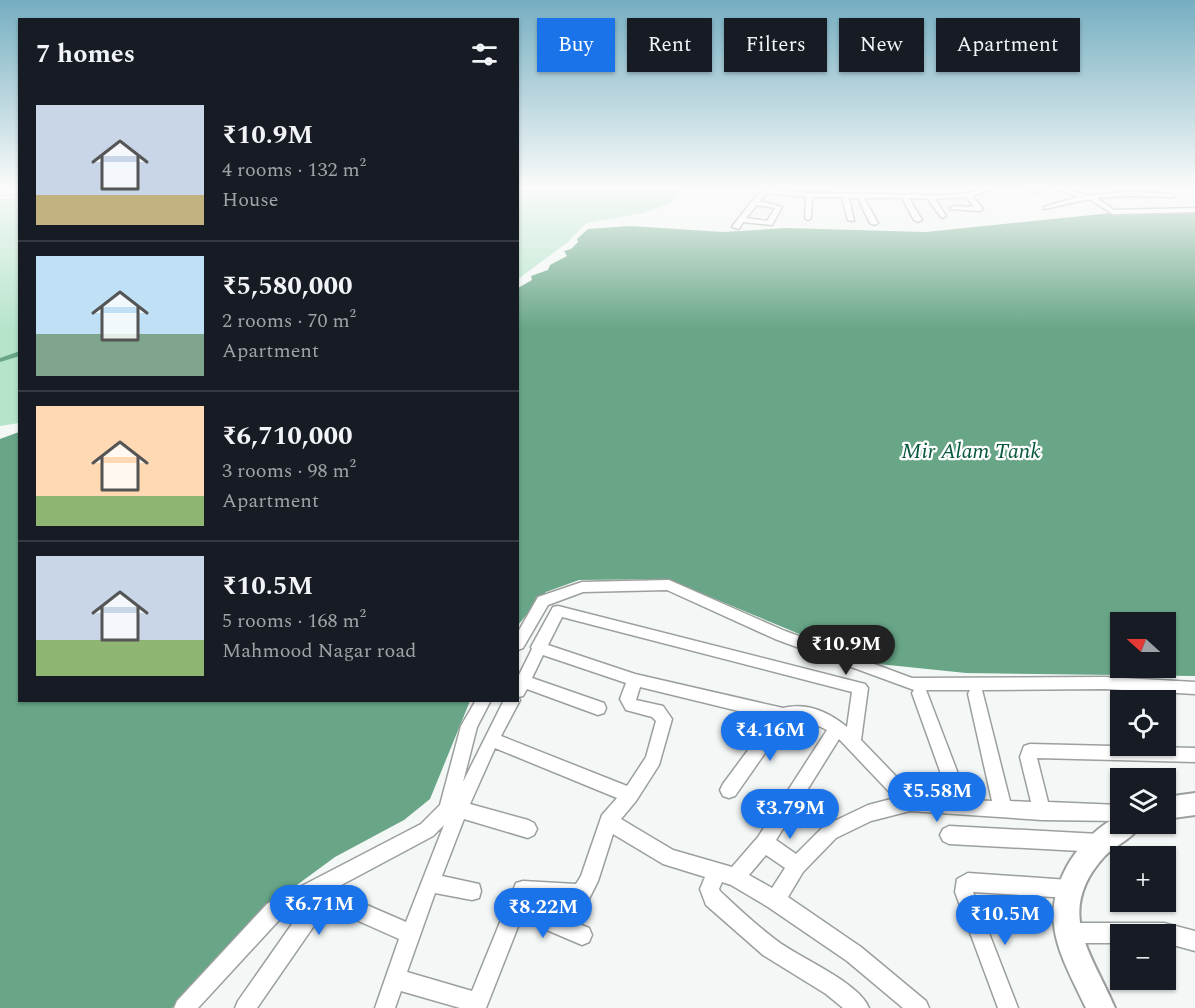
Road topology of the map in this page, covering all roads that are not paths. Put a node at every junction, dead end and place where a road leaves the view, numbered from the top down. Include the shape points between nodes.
1 (519, 642) edge
2 (538, 647) junction
3 (635, 680) junction
4 (520, 686) edge
5 (1195, 688) edge
6 (920, 693) dead end
7 (976, 694) dead end
8 (483, 702) edge
9 (511, 702) edge
10 (598, 708) dead end
11 (783, 715) junction
12 (837, 728) junction
13 (490, 739) junction
14 (853, 743) junction
15 (1195, 755) edge
16 (729, 790) dead end
17 (630, 795) junction
18 (910, 802) junction
19 (1195, 804) edge
20 (1176, 807) edge
21 (962, 808) junction
22 (460, 810) junction
23 (1003, 810) junction
24 (1042, 812) junction
25 (1110, 813) edge
26 (608, 821) junction
27 (528, 829) dead end
28 (1114, 834) edge
29 (949, 835) dead end
30 (764, 843) junction
31 (1101, 843) junction
32 (797, 866) junction
33 (726, 874) junction
34 (431, 883) junction
35 (1069, 888) junction
36 (472, 891) dead end
37 (775, 900) junction
38 (517, 908) junction
39 (1068, 933) junction
40 (411, 934) junction
41 (582, 934) dead end
42 (1195, 942) edge
43 (395, 979) junction
44 (477, 1005) edge
45 (184, 1008) edge
46 (245, 1008) edge
47 (385, 1008) edge
48 (859, 1008) edge
49 (918, 1008) edge
50 (1008, 1008) edge
51 (1101, 1008) edge

1 - 5 street via 543,601 582,587 669,585 780,635 912,684 1105,683
2 - 3 street
2 - 4 street
2 - 14 street via 558,610 860,688
3 - 11 street
3 - 17 street via 628,699 632,705 657,711 664,719 653,760
4 - 10 street
6 - 21 street
7 - 23 street
8 - 45 street via 469,726 447,809 427,830 274,910
9 - 13 street
11 - 12 street via 806,714
11 - 16 street
12 - 14 street
12 - 30 street
13 - 17 street
13 - 22 street
14 - 18 street
15 - 24 street via 1030,751 1028,757
17 - 26 street
18 - 21 street
18 - 32 street via 868,813 830,832
19 - 20 main road
21 - 23 street
22 - 27 street
22 - 34 street
23 - 24 street
24 - 25 street
26 - 33 street via 669,858
26 - 38 street via 582,892 524,891
28 - 31 main road
29 - 31 street
30 - 32 street
30 - 33 street
31 - 35 main road
32 - 37 street
33 - 37 street
33 - 48 street via 710,889 713,898 770,948
34 - 36 street
34 - 40 street
35 - 39 main road via 1064,912
35 - 50 street via 968,882 964,886
37 - 49 street via 854,954
38 - 41 street
38 - 44 street
39 - 42 street via 1164,933
39 - 51 main road
40 - 43 street
40 - 46 street via 323,896
43 - 44 street
43 - 47 street

